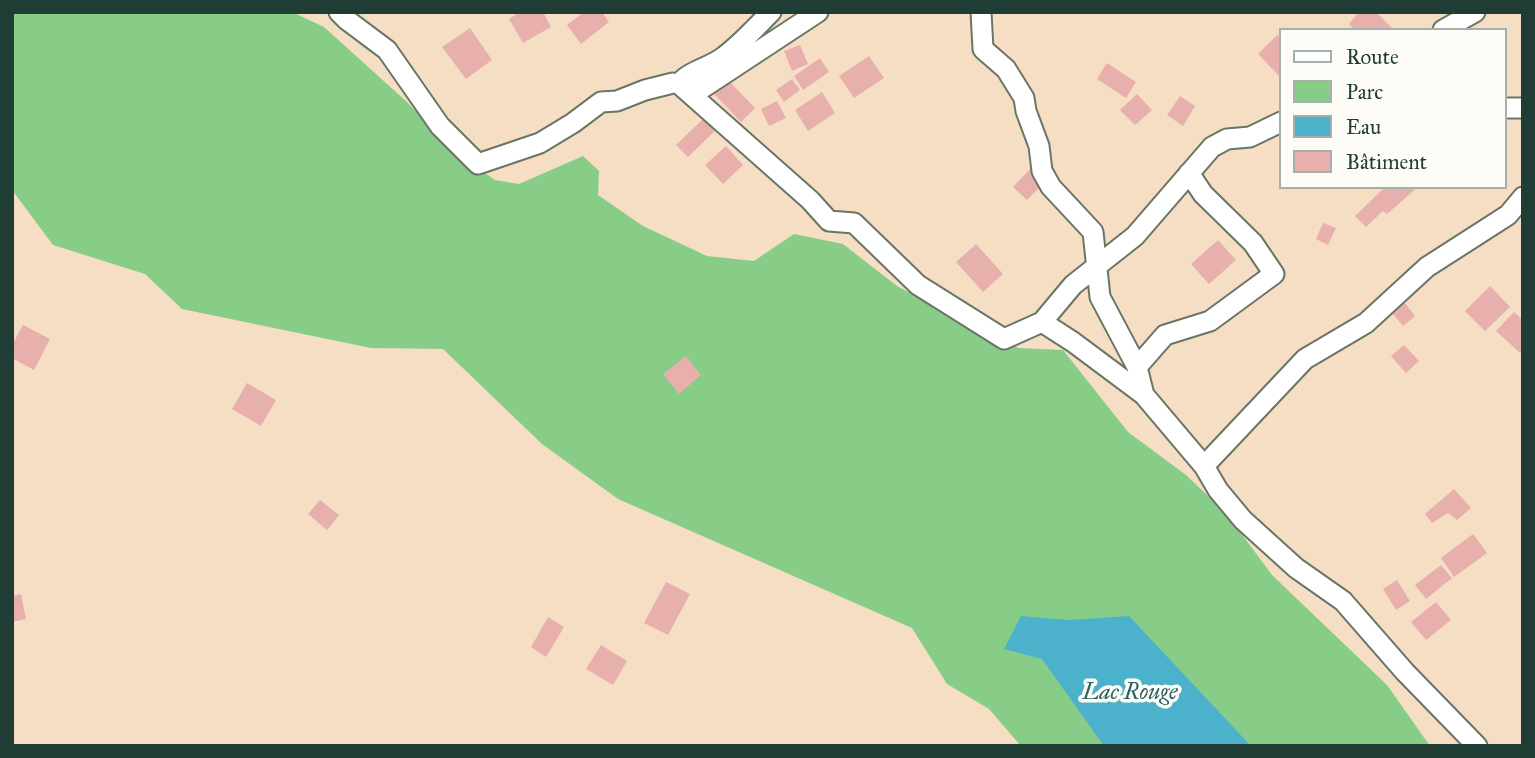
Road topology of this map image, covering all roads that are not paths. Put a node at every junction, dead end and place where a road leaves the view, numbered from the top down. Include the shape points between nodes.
1 (340, 12) edge
2 (771, 12) edge
3 (818, 12) edge
4 (981, 12) edge
5 (1475, 12) edge
6 (1447, 28) edge
7 (685, 90) junction
8 (1280, 122) edge
9 (1189, 173) junction
10 (1523, 197) edge
11 (1095, 267) junction
12 (1042, 322) junction
13 (1137, 367) junction
14 (1144, 395) junction
15 (1204, 466) junction
16 (1477, 746) edge

1 - 7 street via 387,51 440,125 478,164 540,143 601,102 673,83
2 - 7 street via 722,58 681,80
3 - 7 street
4 - 11 street via 984,49 1006,69 1024,98 1042,170 1051,187 1093,232
5 - 6 street
7 - 12 street via 829,221 854,223 918,285 1004,340
8 - 9 street via 1251,137 1227,139 1212,147
9 - 11 street via 1135,236
9 - 13 street via 1203,194 1253,243 1274,274 1210,321 1165,335
10 - 15 street via 1508,215 1427,267 1366,323 1305,359
11 - 12 street
11 - 13 street via 1100,297
12 - 14 street
13 - 14 street
14 - 15 street
15 - 16 street via 1243,520 1296,568 1343,601

